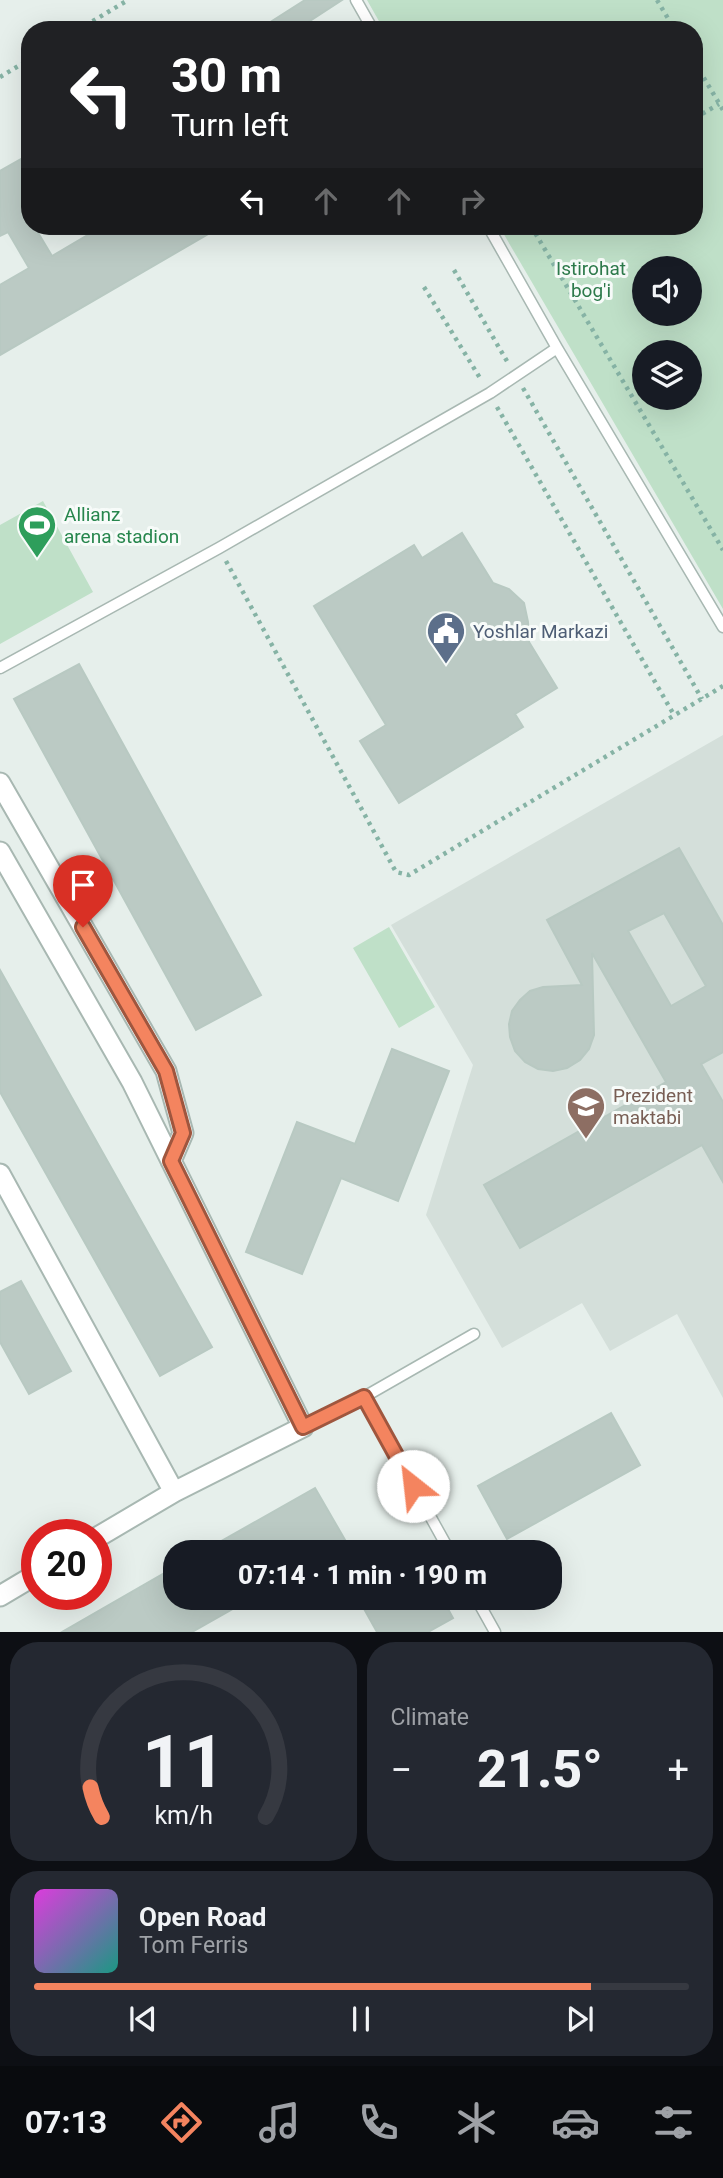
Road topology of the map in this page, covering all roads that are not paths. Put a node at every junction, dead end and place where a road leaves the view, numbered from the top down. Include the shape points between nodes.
1 (356, 0) edge
2 (368, 21) edge
3 (493, 235) edge
4 (557, 348) junction
5 (723, 627) edge
6 (0, 668) edge
7 (0, 783) edge
8 (0, 852) edge
9 (171, 1161) junction
10 (0, 1174) edge
11 (474, 1334) dead end
12 (364, 1397) junction
13 (303, 1427) junction
14 (174, 1492) junction
15 (112, 1529) edge
16 (443, 1540) edge
17 (21, 1584) edge
18 (0, 1596) edge
19 (483, 1610) edge
20 (495, 1632) edge

1 - 2 lane
3 - 4 lane
4 - 5 lane
4 - 6 lane via 489,393
7 - 9 street via 166,1071 183,1133
8 - 9 street via 132,1082
9 - 13 street
10 - 14 street
11 - 12 lane
12 - 13 lane
12 - 16 lane
13 - 14 street
14 - 15 street
17 - 18 street
19 - 20 lane

